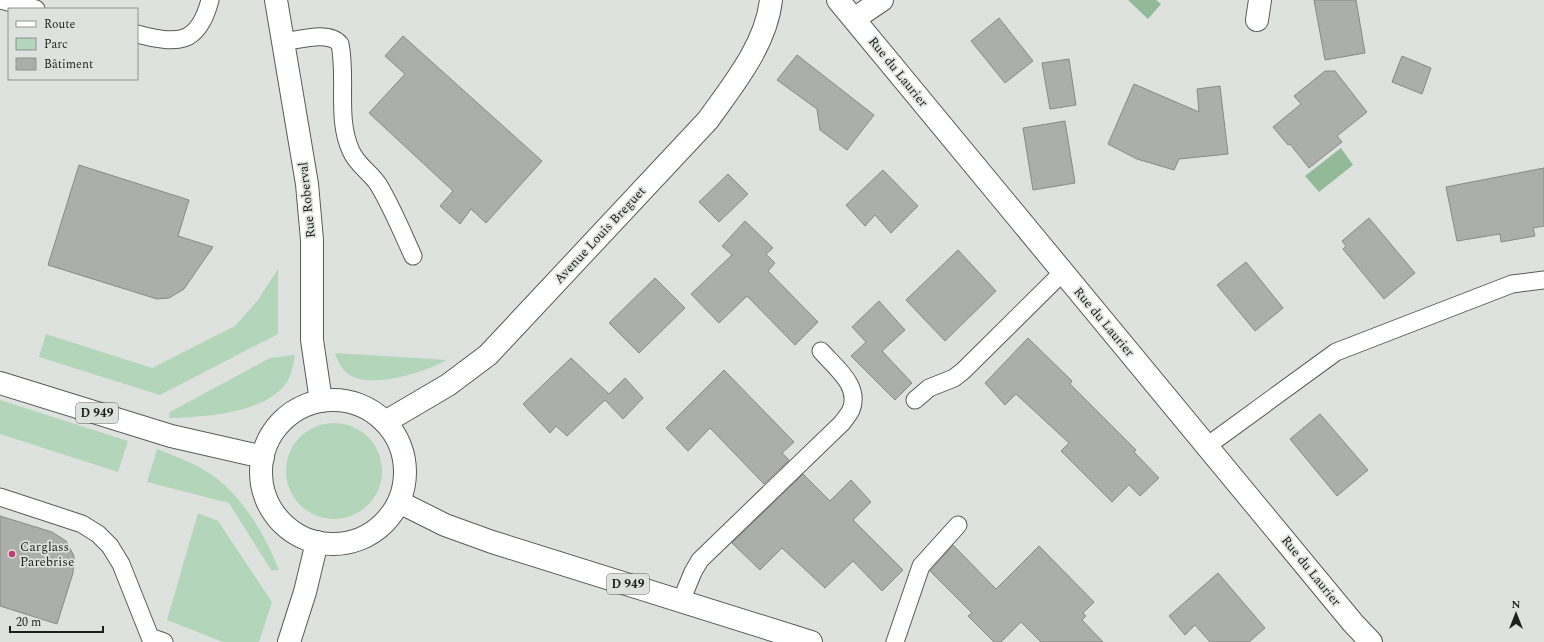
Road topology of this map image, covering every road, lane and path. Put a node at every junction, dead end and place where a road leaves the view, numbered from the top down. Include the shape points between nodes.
1 (0, 0) edge
2 (210, 0) edge
3 (276, 0) edge
4 (838, 0) edge
5 (882, 0) edge
6 (772, 3) edge
7 (32, 8) edge
8 (854, 19) junction
9 (138, 34) edge
10 (283, 42) junction
11 (413, 256) dead end
12 (1062, 273) junction
13 (1544, 280) edge
14 (821, 351) dead end
15 (0, 383) edge
16 (915, 400) dead end
17 (321, 401) junction
18 (385, 422) junction
19 (1207, 446) junction
20 (262, 457) junction
21 (0, 497) edge
22 (399, 502) junction
23 (958, 525) dead end
24 (317, 542) junction
25 (681, 601) junction
26 (164, 642) edge
27 (289, 642) edge
28 (811, 642) edge
29 (895, 642) edge
30 (1371, 642) edge

1 - 7 lane
2 - 9 lane via 203,19 187,37 161,40
3 - 10 street, Rue Roberval
4 - 8 street, Rue du Laurier
5 - 8 street
6 - 18 street, Avenue Louis Breguet via 761,38 737,80 708,120 488,356 448,385
8 - 12 street, Rue du Laurier
10 - 11 lane via 328,37 340,44 344,123 350,151 377,183
10 - 17 street, Rue Roberval via 307,184 312,240 312,340
12 - 16 lane via 963,372 930,388
12 - 19 street, Rue du Laurier
13 - 19 lane via 1512,284 1336,352
14 - 25 lane via 847,379 852,389 851,410 842,422 700,560
15 - 20 street, D 949 via 171,436
17 - 18 street via 335,400 362,406
17 - 20 street via 304,406 285,418 268,441
18 - 22 street via 396,435 404,457 406,469
19 - 30 street, Rue du Laurier
20 - 24 street via 263,489 277,517 302,537
21 - 26 lane via 82,524 98,534 110,546 121,564 150,637
22 - 24 street via 379,528 365,536 350,542
22 - 25 street, D 949 via 445,525 492,542
23 - 29 lane via 921,566
24 - 27 street
25 - 28 street, D 949

